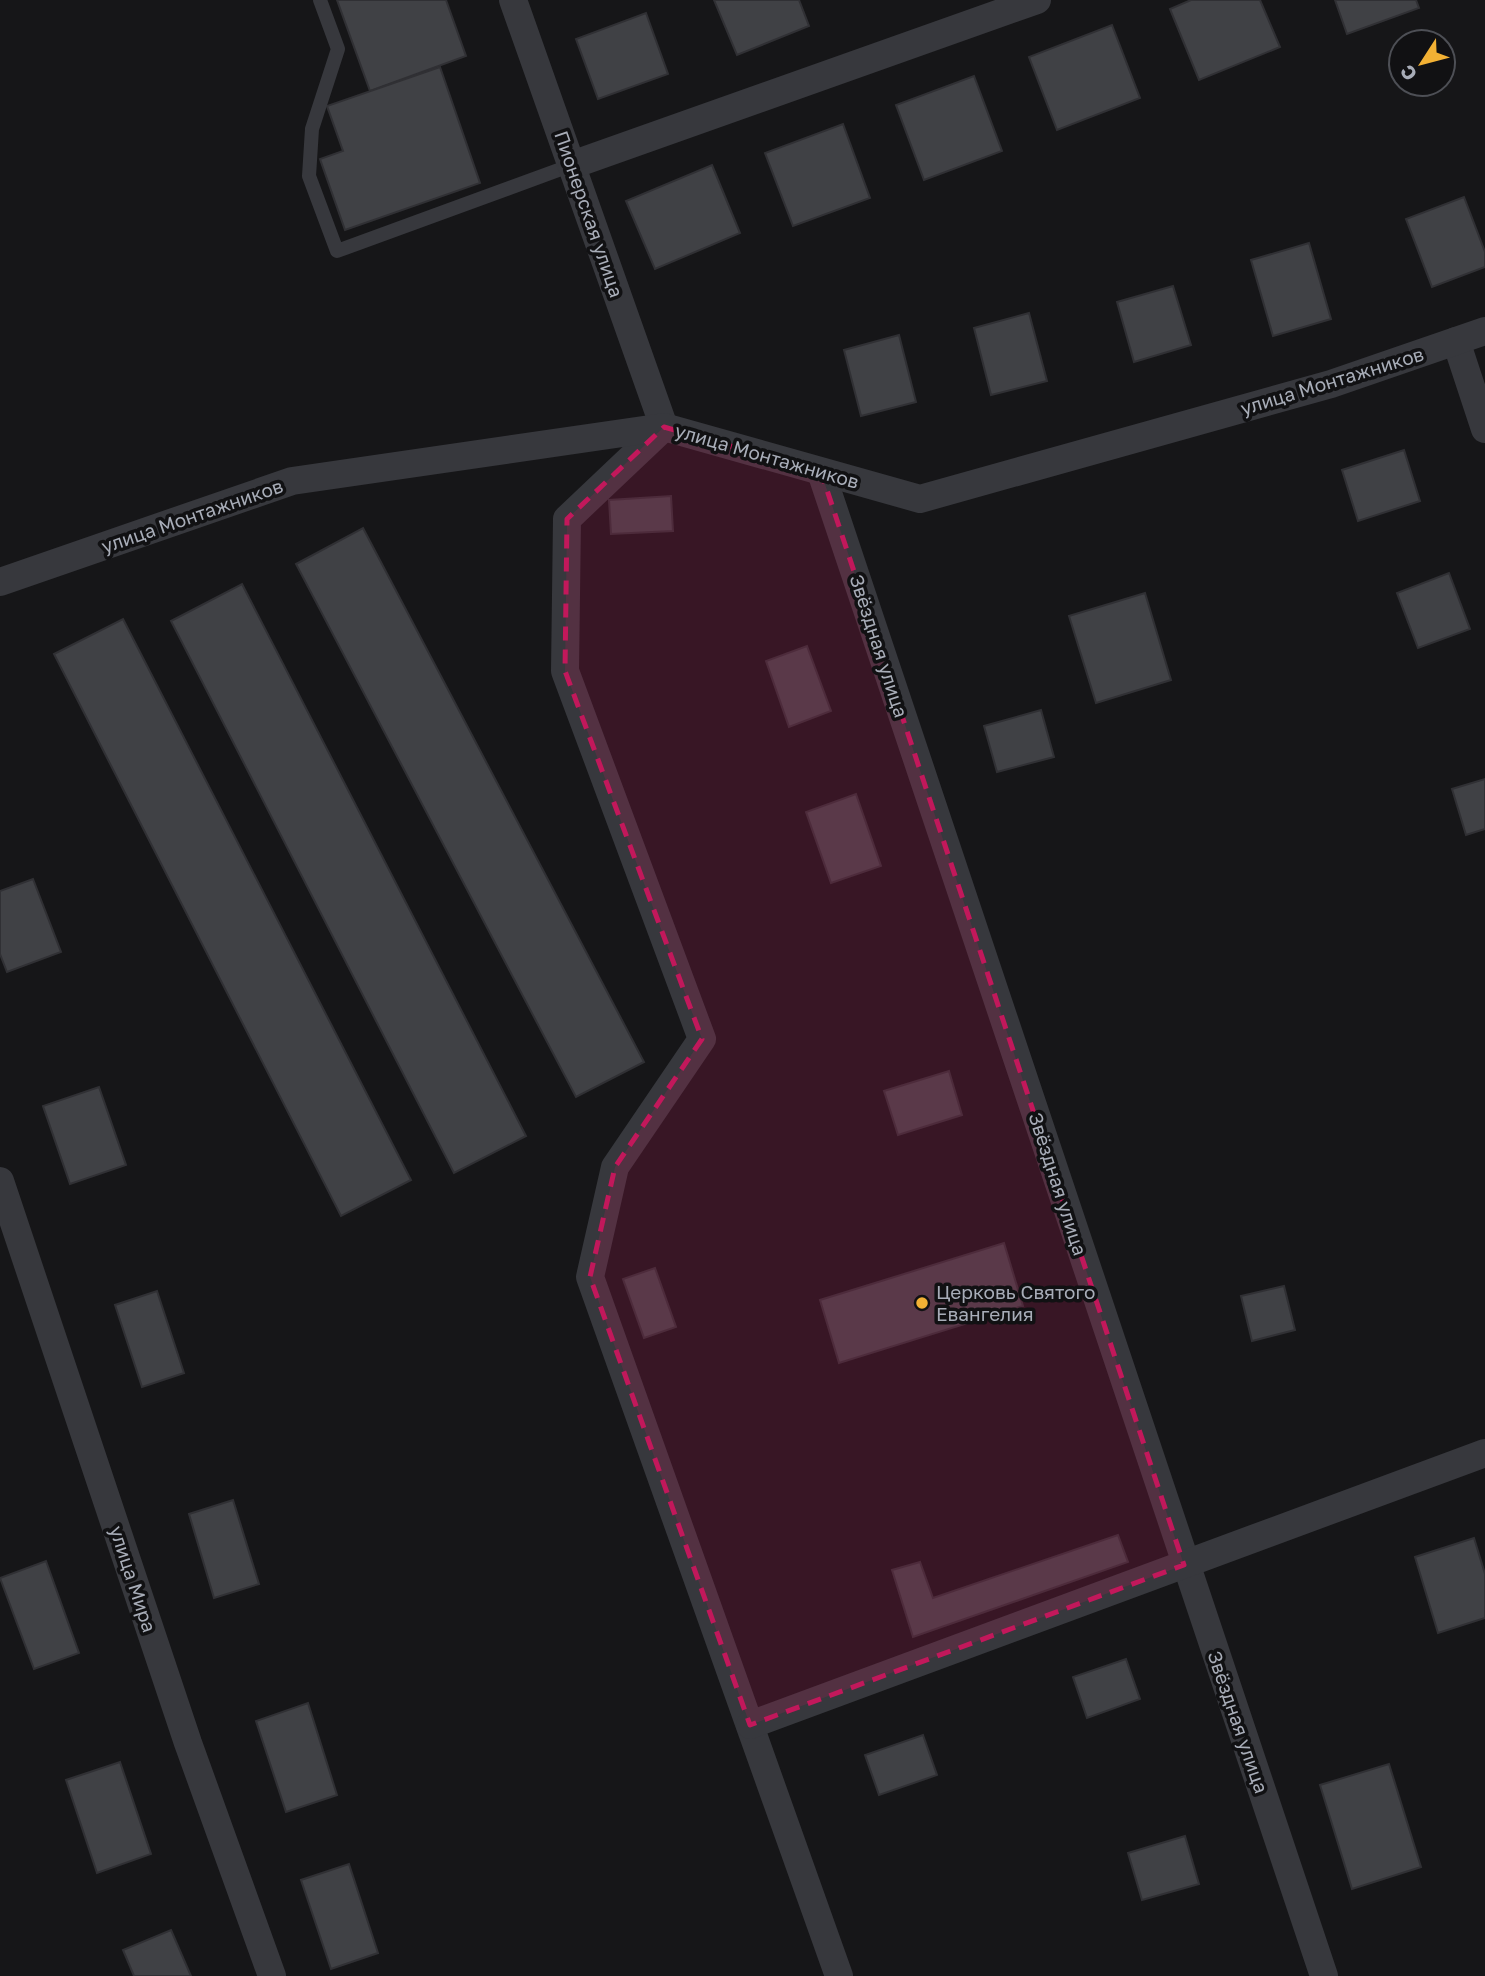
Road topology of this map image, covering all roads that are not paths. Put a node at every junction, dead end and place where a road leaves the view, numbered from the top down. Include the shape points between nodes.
1 (320, 0) edge
2 (513, 0) edge
3 (1037, 0) edge
4 (572, 165) junction
5 (1485, 331) edge
6 (1456, 341) junction
7 (664, 427) junction
8 (1485, 429) edge
9 (821, 472) junction
10 (0, 582) edge
11 (0, 1181) edge
12 (1485, 1453) edge
13 (1184, 1565) junction
14 (750, 1725) junction
15 (272, 1976) edge
16 (839, 1976) edge
17 (1324, 1976) edge

1 - 4 lane via 338,48 312,130 309,176 337,251
2 - 4 street, Пионерская улица
3 - 4 street
4 - 7 street, Пионерская улица
5 - 6 street, улица Монтажников
6 - 8 street
6 - 9 street, улица Монтажников via 1331,384 920,499
7 - 9 street, улица Монтажников
7 - 10 street, улица Монтажников via 292,481
7 - 14 street via 567,519 565,671 702,1039 615,1167 590,1277
9 - 13 street, Звёздная улица
11 - 15 street, улица Мира via 188,1743
12 - 13 street
13 - 14 street
13 - 17 street, Звёздная улица
14 - 16 street

